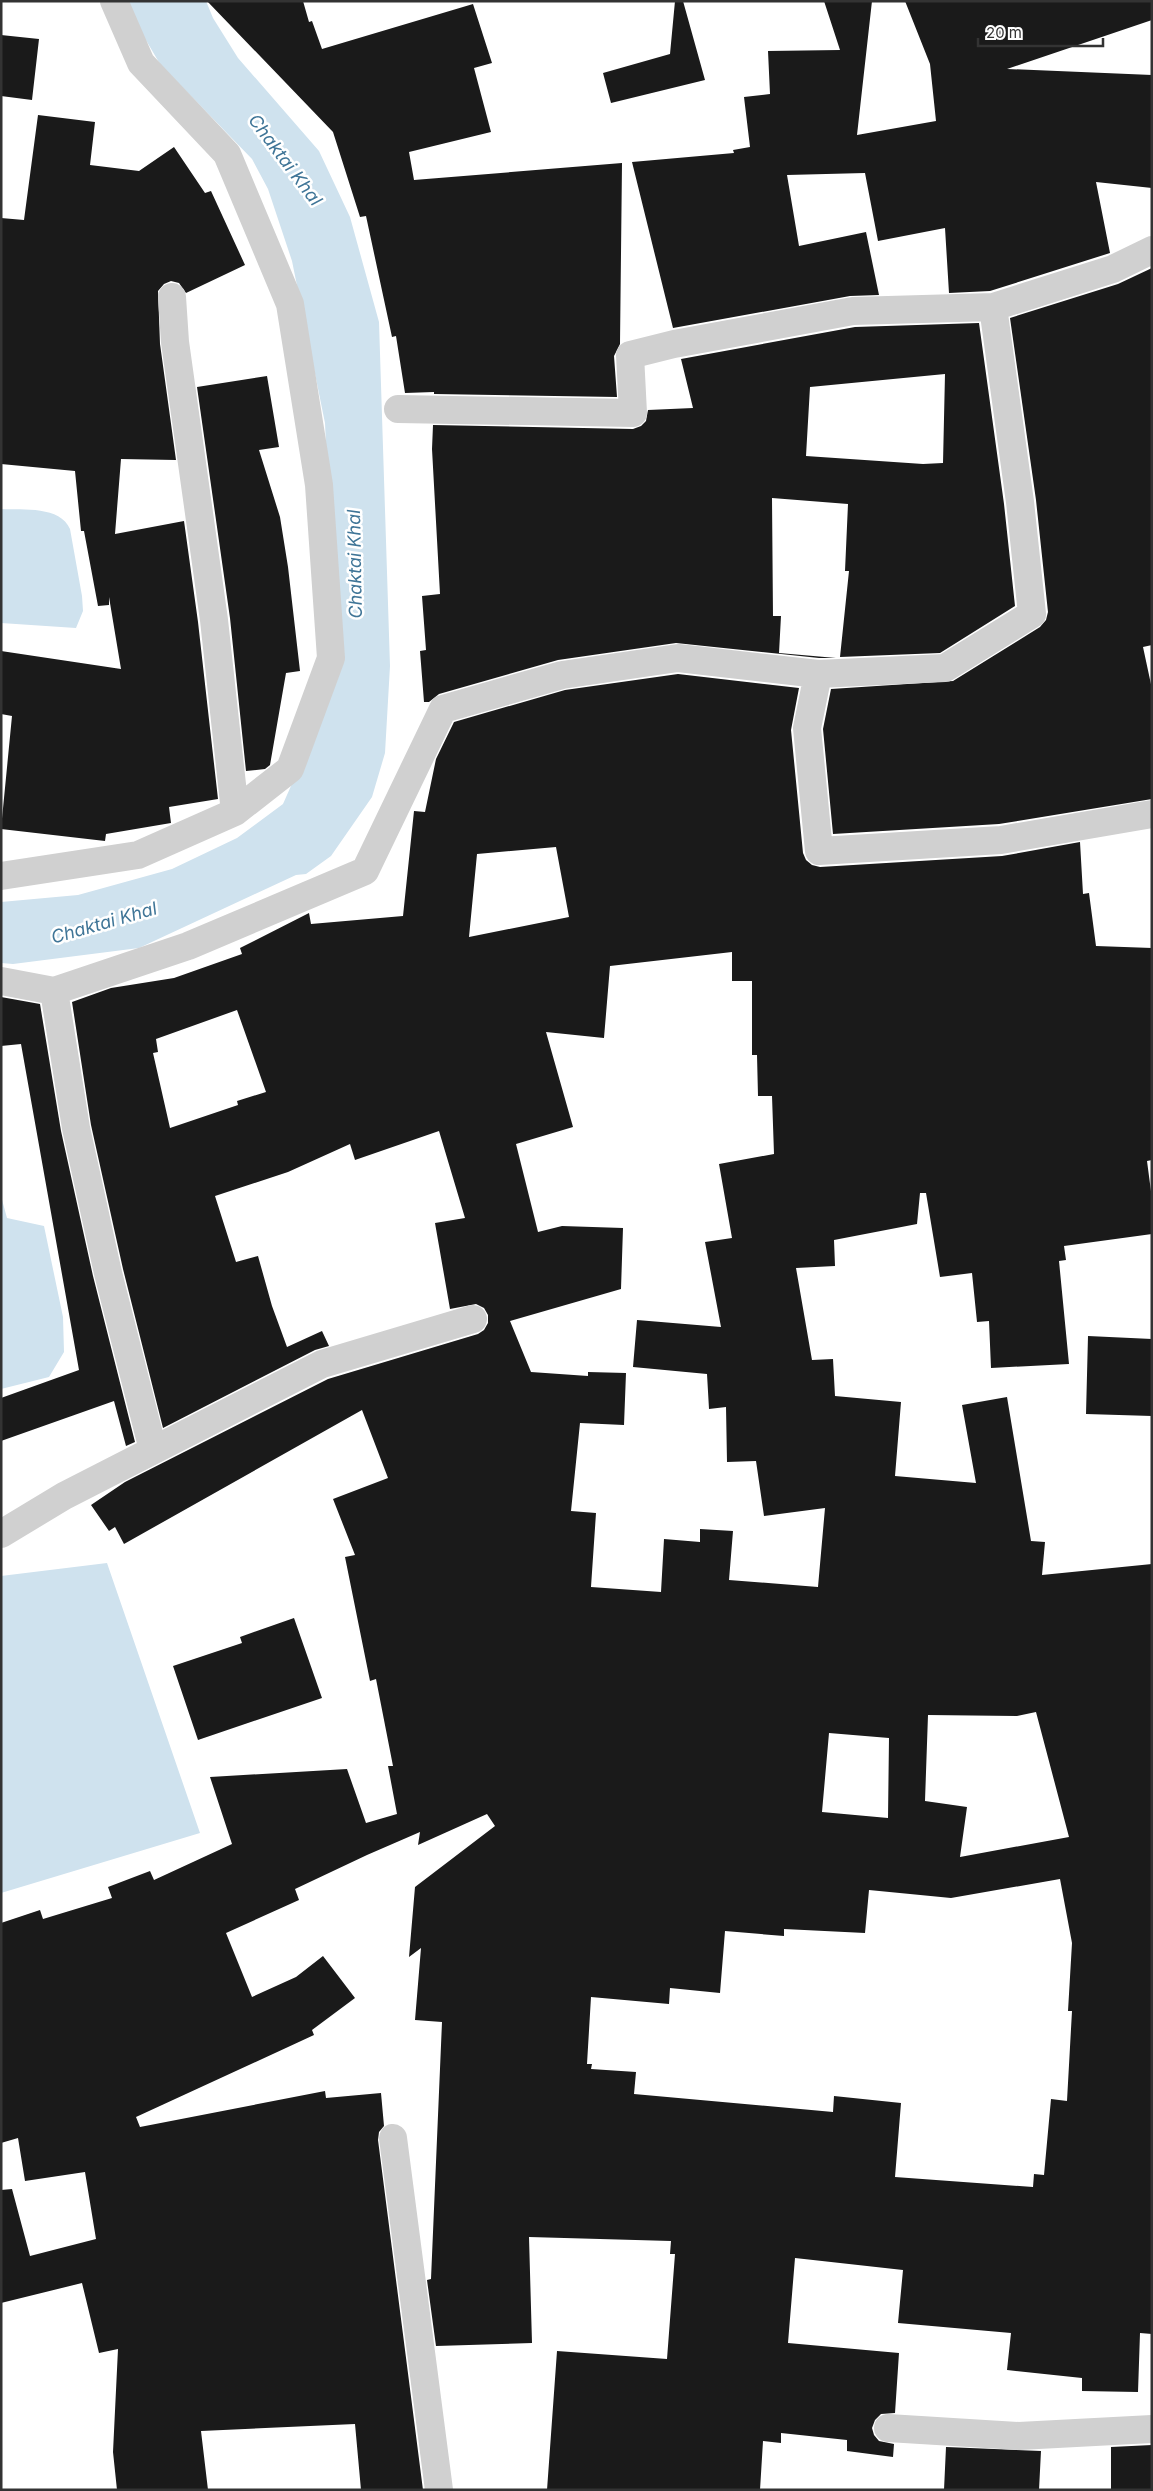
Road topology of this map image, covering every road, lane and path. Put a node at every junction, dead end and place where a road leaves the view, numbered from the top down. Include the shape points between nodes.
1 (114, 1) edge
2 (1152, 250) edge
3 (172, 297) dead end
4 (993, 307) junction
5 (398, 409) dead end
6 (818, 674) junction
7 (235, 812) junction
8 (1152, 814) edge
9 (1, 876) edge
10 (1, 981) edge
11 (54, 991) junction
12 (473, 1319) dead end
13 (153, 1450) junction
14 (1, 1534) edge
15 (393, 2138) dead end
16 (888, 2428) dead end
17 (1152, 2429) edge
18 (439, 2490) edge

1 - 7 street via 141,63 227,154 290,304 318,485 331,658 290,769
2 - 4 street via 1114,269
3 - 7 street
4 - 5 street via 854,311 630,355 633,414
4 - 6 street via 1032,614 945,668
6 - 8 street via 807,728 818,851 1001,840
6 - 11 street via 678,658 562,675 443,709 366,871 188,946
7 - 9 street via 138,855
10 - 11 street
11 - 13 street via 76,1128 108,1273
12 - 13 street via 322,1364
13 - 14 street via 64,1496
15 - 18 street
16 - 17 street via 1020,2436

